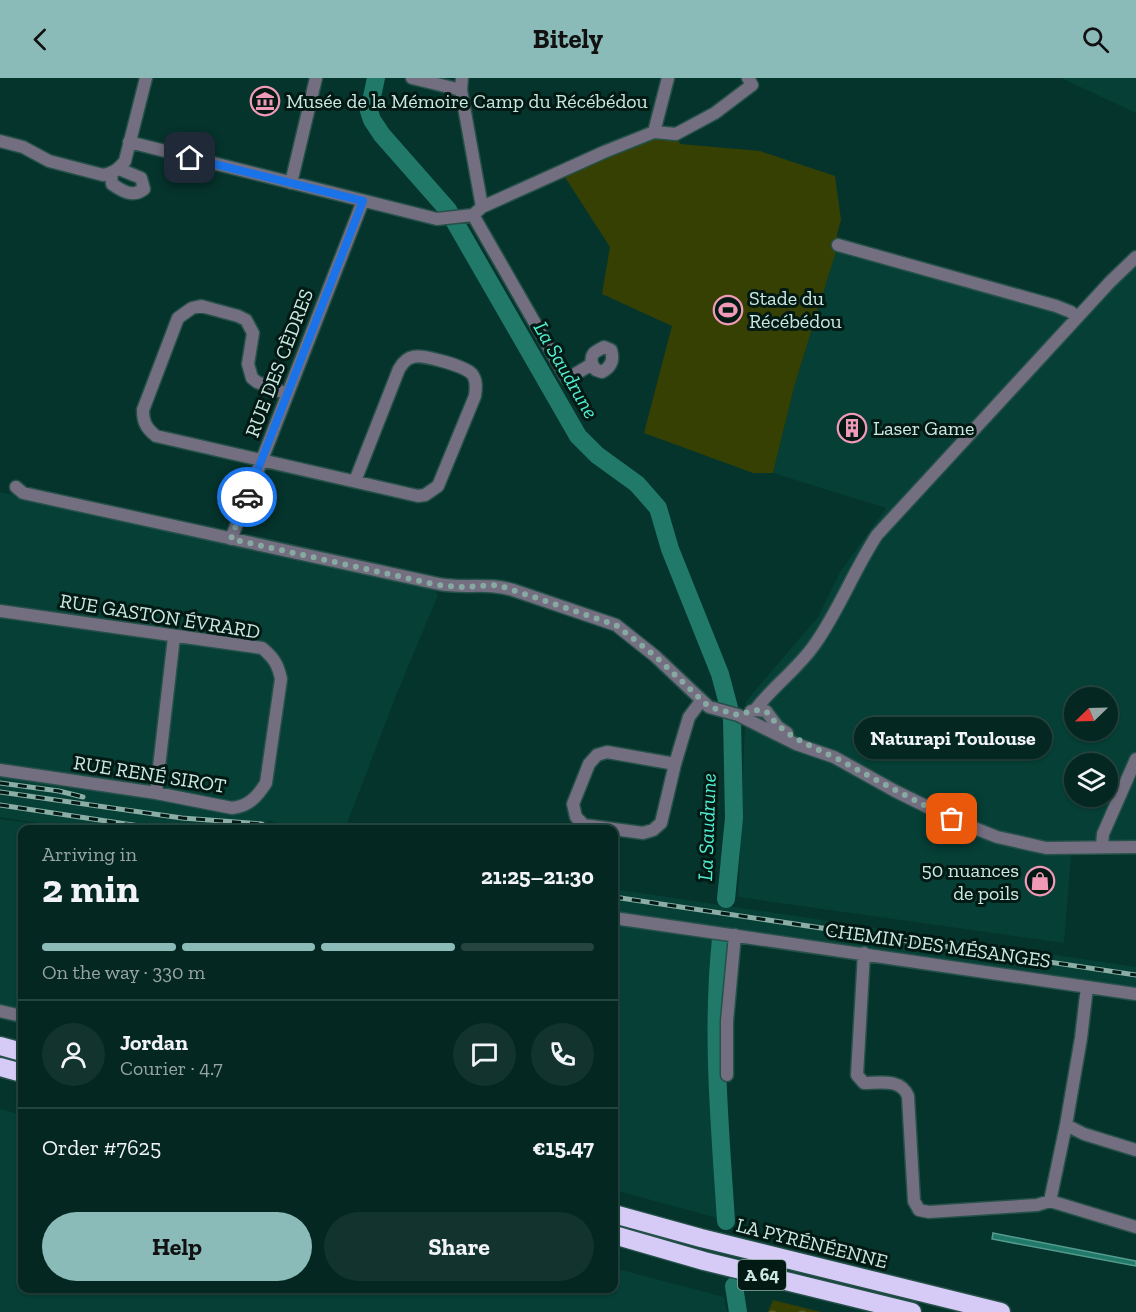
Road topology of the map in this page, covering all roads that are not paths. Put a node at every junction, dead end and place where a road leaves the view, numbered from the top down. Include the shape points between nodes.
1 (146, 78) edge
2 (316, 78) edge
3 (412, 78) edge
4 (668, 78) edge
5 (748, 78) edge
6 (461, 84) edge
7 (654, 132) junction
8 (0, 141) edge
9 (129, 142) junction
10 (291, 183) junction
11 (363, 201) junction
12 (472, 213) junction
13 (838, 245) dead end
14 (1136, 257) edge
15 (1077, 318) junction
16 (592, 364) dead end
17 (287, 394) junction
18 (261, 461) junction
19 (355, 481) junction
20 (16, 487) dead end
21 (231, 539) junction
22 (0, 611) edge
23 (174, 637) junction
24 (701, 701) junction
25 (759, 714) junction
26 (274, 731) joint
27 (1136, 759) edge
28 (675, 764) junction
29 (0, 770) edge
30 (156, 793) junction
31 (584, 825) edge
32 (618, 830) edge
33 (1102, 846) junction
34 (1136, 847) edge
35 (618, 919) edge
36 (735, 936) junction
37 (864, 954) junction
38 (1087, 987) junction
39 (1136, 994) edge
40 (0, 1011) edge
41 (18, 1015) edge
42 (0, 1046) edge
43 (18, 1051) edge
44 (0, 1067) edge
45 (18, 1072) edge
46 (727, 1075) dead end
47 (1066, 1125) junction
48 (1136, 1149) edge
49 (1050, 1201) junction
50 (618, 1215) edge
51 (1136, 1227) edge
52 (618, 1236) edge
53 (912, 1312) edge
54 (1001, 1312) edge

1 - 9 street
2 - 10 street
3 - 6 street
4 - 7 street
5 - 7 street via 752,85 715,113 676,134
6 - 12 street
7 - 12 street
8 - 9 street via 49,161 103,175 115,171 125,161
9 - 10 street
10 - 11 street
11 - 12 street via 437,219
11 - 17 street, RUE DES CÈDRES
12 - 16 street via 567,379
13 - 15 street via 1056,306
14 - 15 street
15 - 25 street via 877,535 828,625 813,647 769,692
17 - 18 street, RUE DES CÈDRES
17 - 18 street via 252,378 248,364 253,333 246,320 201,306 178,318 143,410 147,429 156,436
18 - 19 street
18 - 21 street, RUE DES CÈDRES
19 - 19 street via 417,496 432,492 438,486 475,396 472,374 422,357 405,361
20 - 21 street via 23,493
21 - 24 street via 438,585 498,585 616,625
22 - 23 street, RUE GASTON ÉVRARD
23 - 26 street, RUE GASTON ÉVRARD via 262,648 273,657 281,679
23 - 30 street
24 - 25 street via 738,715
24 - 28 street via 689,717
25 - 33 street via 796,744 834,757 952,819 997,837 1046,848
26 - 30 street, RUE RENÉ SIROT via 266,783 259,795 242,807
27 - 33 street via 1103,834
28 - 31 street via 606,752 597,755 589,764 573,804 576,817
28 - 32 street via 661,823 643,834
29 - 30 street, RUE RENÉ SIROT
33 - 34 street
35 - 36 street, CHEMIN DES MÉSANGES
36 - 37 street, CHEMIN DES MÉSANGES
36 - 46 street via 727,1021
37 - 38 street, CHEMIN DES MÉSANGES
37 - 49 street via 856,1075 864,1083 894,1083 905,1089 914,1201 919,1210 1037,1205
38 - 39 street, CHEMIN DES MÉSANGES
38 - 47 street
40 - 41 street
42 - 43 highway
44 - 45 highway
47 - 48 street
47 - 49 street
49 - 51 street
50 - 54 highway, LA PYRÉNÉENNE / A 64
52 - 53 highway, A 64

